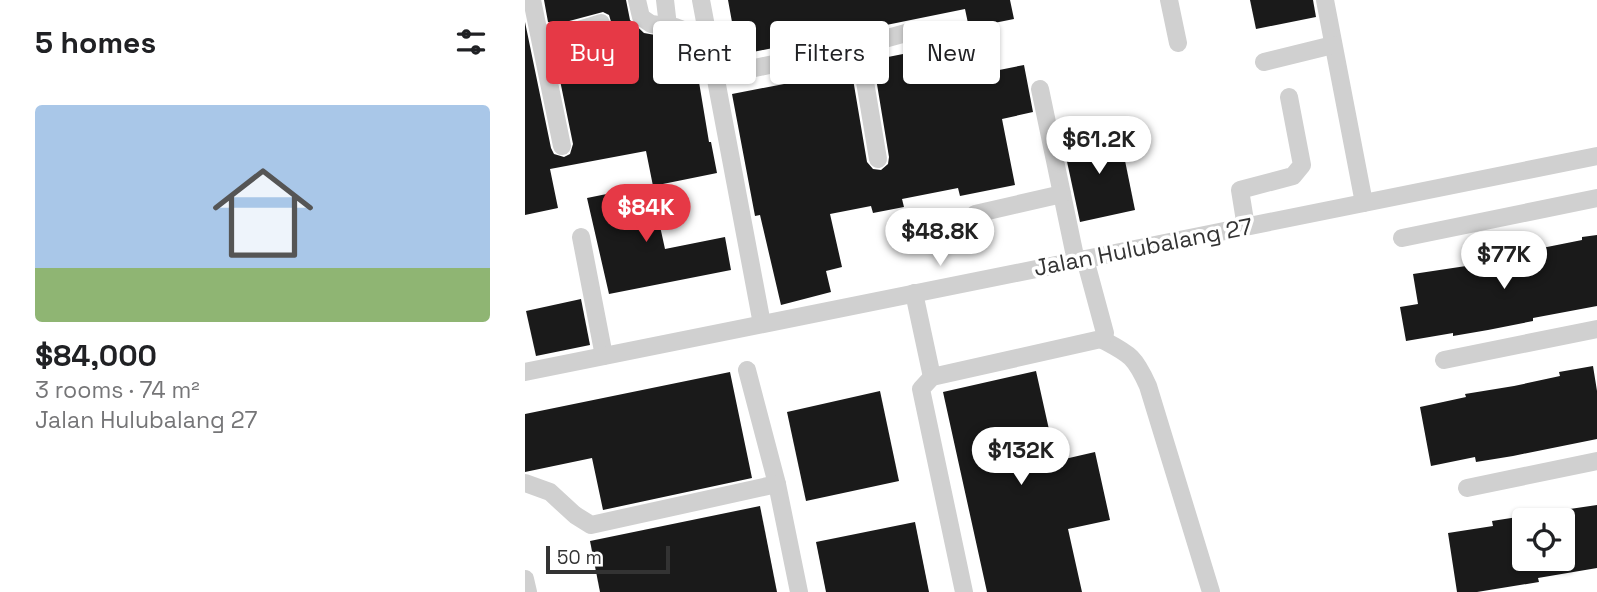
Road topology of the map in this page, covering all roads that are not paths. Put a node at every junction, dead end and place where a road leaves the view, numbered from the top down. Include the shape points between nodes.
1 (532, 0) edge
2 (637, 0) edge
3 (665, 0) edge
4 (701, 0) edge
5 (1169, 0) edge
6 (1325, 0) edge
7 (667, 21) edge
8 (706, 21) edge
9 (653, 24) edge
10 (540, 32) junction
11 (546, 33) edge
12 (1178, 43) dead end
13 (1333, 45) junction
14 (1264, 62) dead end
15 (718, 84) edge
16 (865, 84) edge
17 (1039, 89) dead end
18 (1289, 97) dead end
19 (562, 146) dead end
20 (1597, 156) edge
21 (878, 159) dead end
22 (1062, 194) junction
23 (1597, 198) edge
24 (1364, 203) junction
25 (975, 214) dead end
26 (1246, 227) junction
27 (581, 237) dead end
28 (1402, 238) dead end
29 (1081, 260) junction
30 (914, 293) junction
31 (762, 324) junction
32 (1597, 329) edge
33 (1101, 339) junction
34 (604, 356) junction
35 (1444, 360) dead end
36 (747, 370) dead end
37 (525, 372) edge
38 (932, 377) junction
39 (1597, 461) edge
40 (525, 483) edge
41 (777, 484) junction
42 (1467, 488) dead end
43 (525, 579) edge
44 (528, 592) edge
45 (799, 592) edge
46 (964, 592) edge
47 (1211, 592) edge

1 - 10 street
2 - 9 street via 641,17
3 - 7 street
4 - 8 street
5 - 12 street
6 - 13 street
10 - 11 street
10 - 19 street
13 - 14 street
13 - 24 street
15 - 31 street
16 - 21 street
17 - 22 street
18 - 26 street via 1302,165 1293,176 1233,190
20 - 24 street, Jalan Hulubalang 27
22 - 25 street
22 - 29 street
23 - 28 street
24 - 26 street, Jalan Hulubalang 27
26 - 29 street, Jalan Hulubalang 27
27 - 34 street
29 - 30 street, Jalan Hulubalang 27
29 - 33 street via 1105,333
30 - 31 street, Jalan Hulubalang 27
30 - 38 street
31 - 34 street, Jalan Hulubalang 27
32 - 35 street
33 - 38 street
33 - 47 street via 1138,363
34 - 37 street, Jalan Hulubalang 27
36 - 41 street
38 - 46 street via 921,389
39 - 42 street
40 - 41 street via 550,492 591,525
41 - 45 street
43 - 44 street

